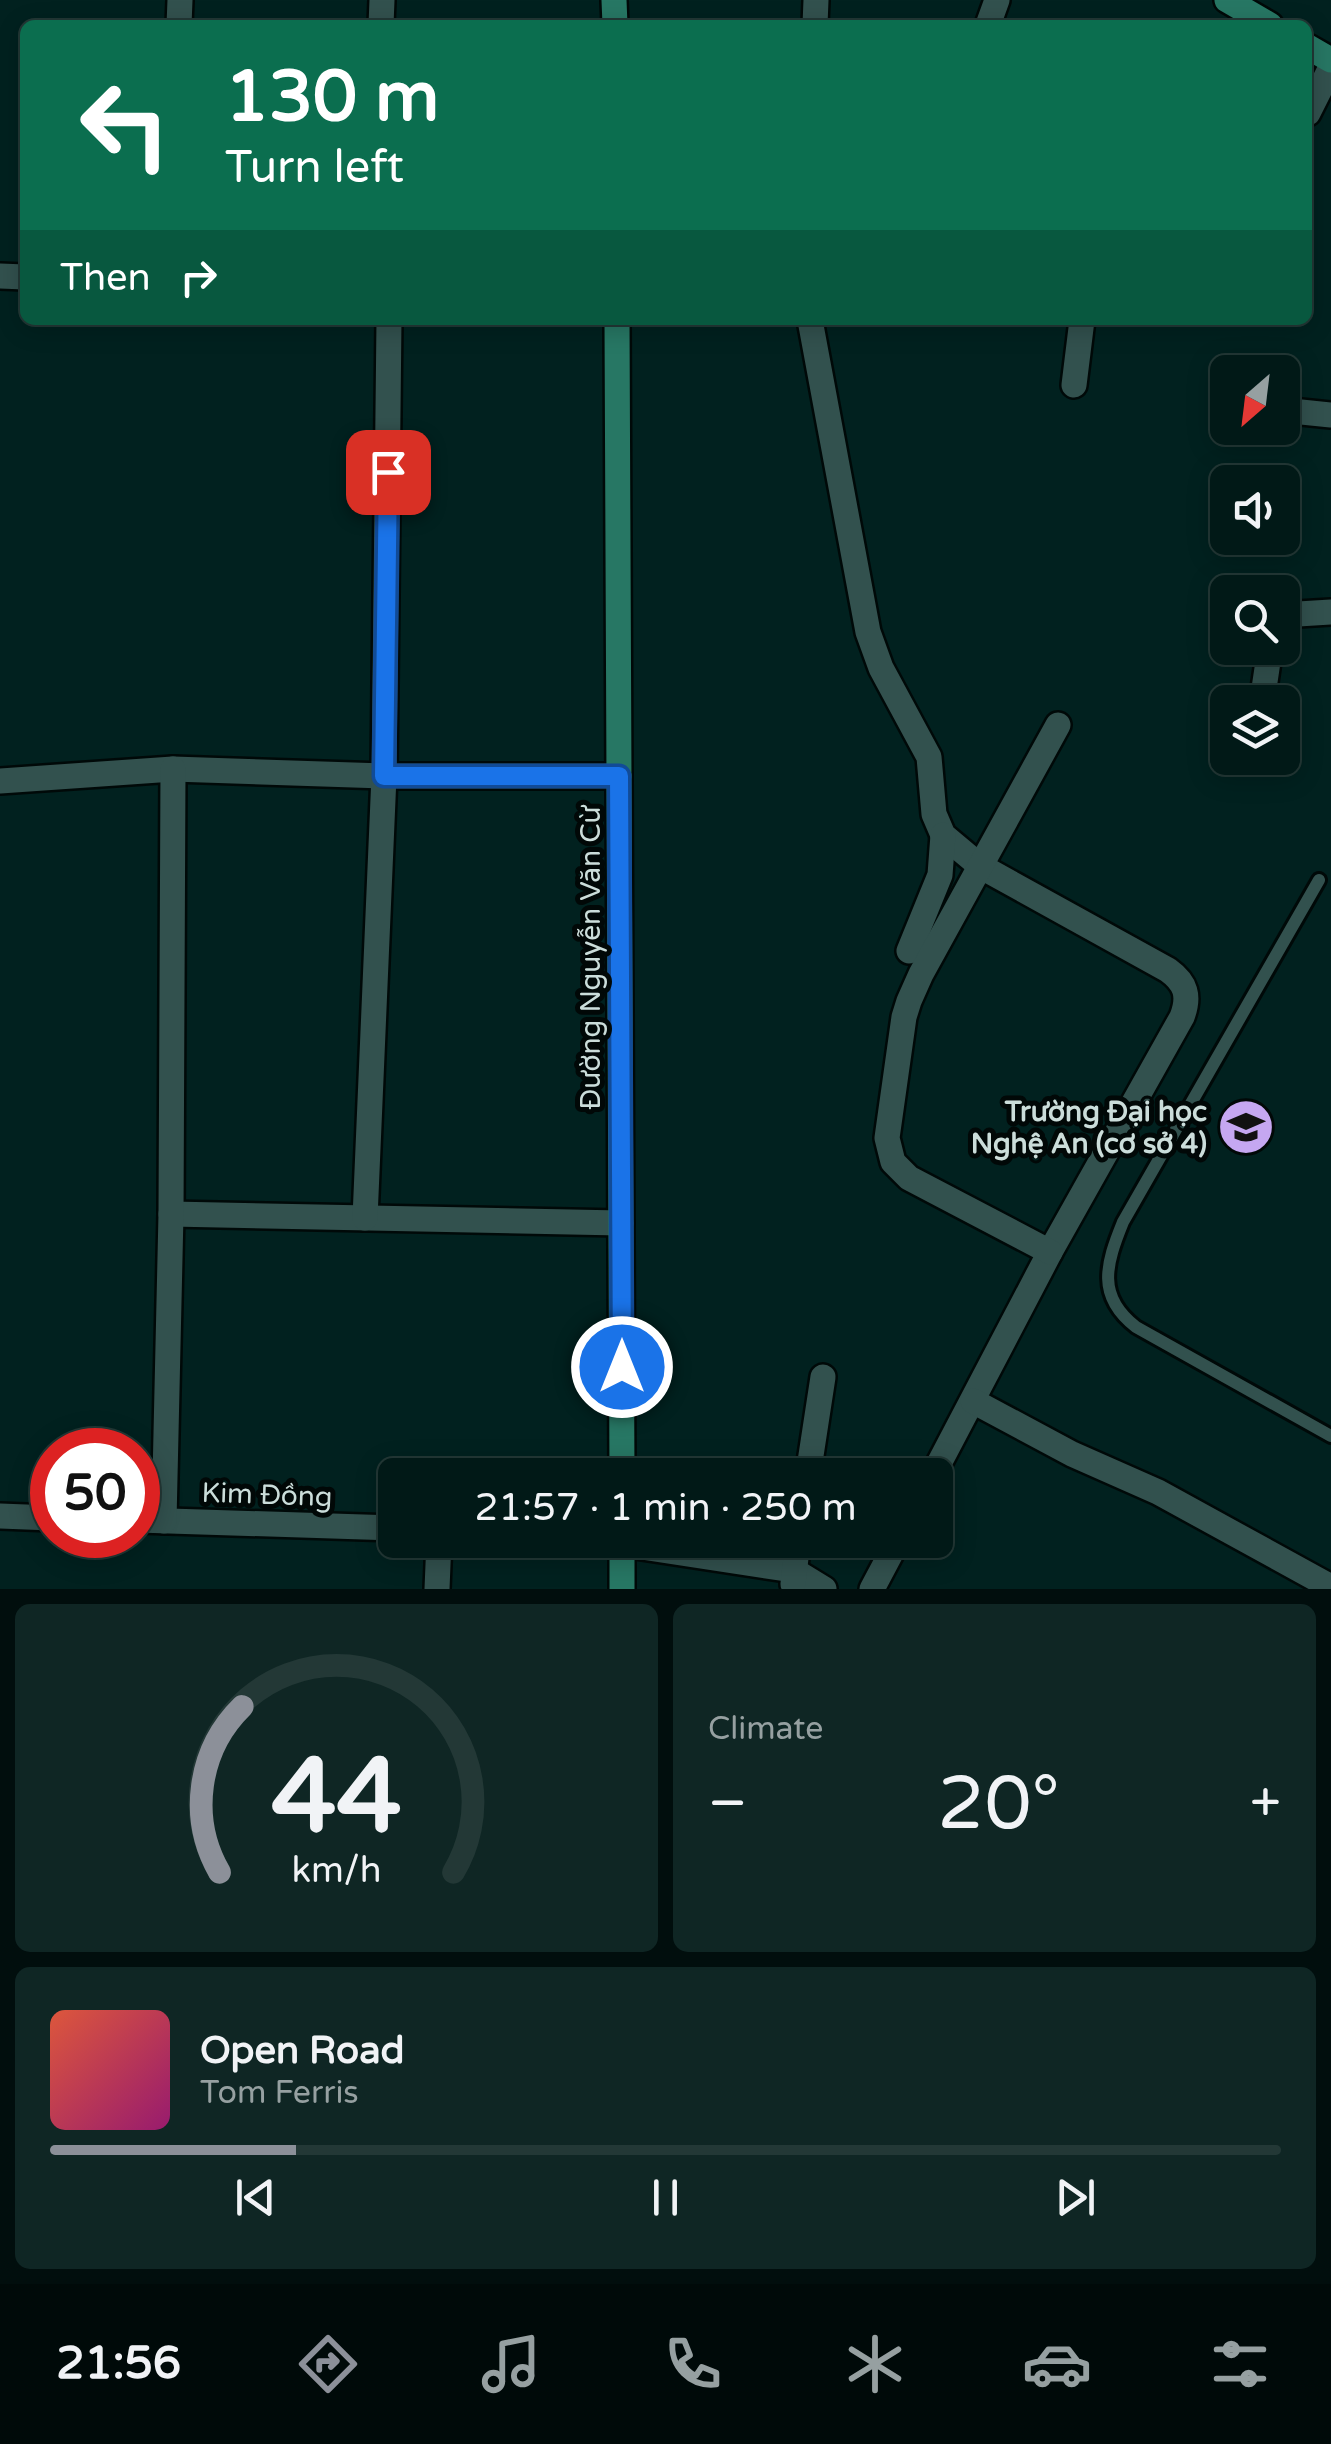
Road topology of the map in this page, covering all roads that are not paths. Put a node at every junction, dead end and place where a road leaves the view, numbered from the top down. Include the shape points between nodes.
1 (1227, 0) edge
2 (1261, 20) edge
3 (1331, 64) edge
4 (1312, 104) edge
5 (389, 325) edge
6 (617, 325) edge
7 (811, 325) edge
8 (1081, 325) edge
9 (1074, 385) dead end
10 (1300, 412) edge
11 (1331, 415) edge
12 (1331, 612) edge
13 (1300, 614) edge
14 (1058, 725) dead end
15 (172, 770) junction
16 (384, 776) junction
17 (619, 776) junction
18 (0, 781) edge
19 (943, 835) junction
20 (980, 866) junction
21 (1319, 880) dead end
22 (909, 951) dead end
23 (170, 1214) junction
24 (365, 1218) junction
25 (621, 1223) junction
26 (1050, 1252) junction
27 (823, 1377) dead end
28 (973, 1400) junction
29 (1331, 1436) edge
30 (622, 1458) edge
31 (811, 1458) edge
32 (942, 1458) edge
33 (0, 1516) edge
34 (30, 1517) edge
35 (160, 1521) edge
36 (164, 1521) junction
37 (378, 1527) edge
38 (438, 1558) edge
39 (622, 1558) edge
40 (694, 1558) edge
41 (888, 1558) edge
42 (793, 1580) edge
43 (1331, 1588) edge
44 (437, 1589) edge
45 (622, 1589) edge
46 (824, 1589) edge
47 (872, 1589) edge

1 - 2 main road
3 - 4 street
5 - 16 street
6 - 17 main road, Đường Nguyễn Văn Cừ
7 - 19 street via 873,650 929,757 934,814
8 - 9 street
10 - 11 street
12 - 13 street
14 - 20 street
15 - 16 street
15 - 18 street
15 - 23 street
16 - 17 street
16 - 24 street
17 - 25 main road, Đường Nguyễn Văn Cừ
19 - 20 street
19 - 22 street via 940,875
20 - 26 street via 909,1001 889,1152 909,1178
20 - 26 street via 1168,970 1187,997
21 - 29 lane via 1123,1222 1107,1282 1120,1315 1136,1327
23 - 24 street
23 - 36 street
24 - 25 street
25 - 30 main road, Đường Nguyễn Văn Cừ
26 - 28 street
27 - 31 street
28 - 32 street
28 - 43 street
33 - 34 street
35 - 36 street, Kim Đồng
36 - 37 street, Kim Đồng
38 - 44 street
39 - 45 main road
40 - 42 street
41 - 47 street
42 - 46 street

